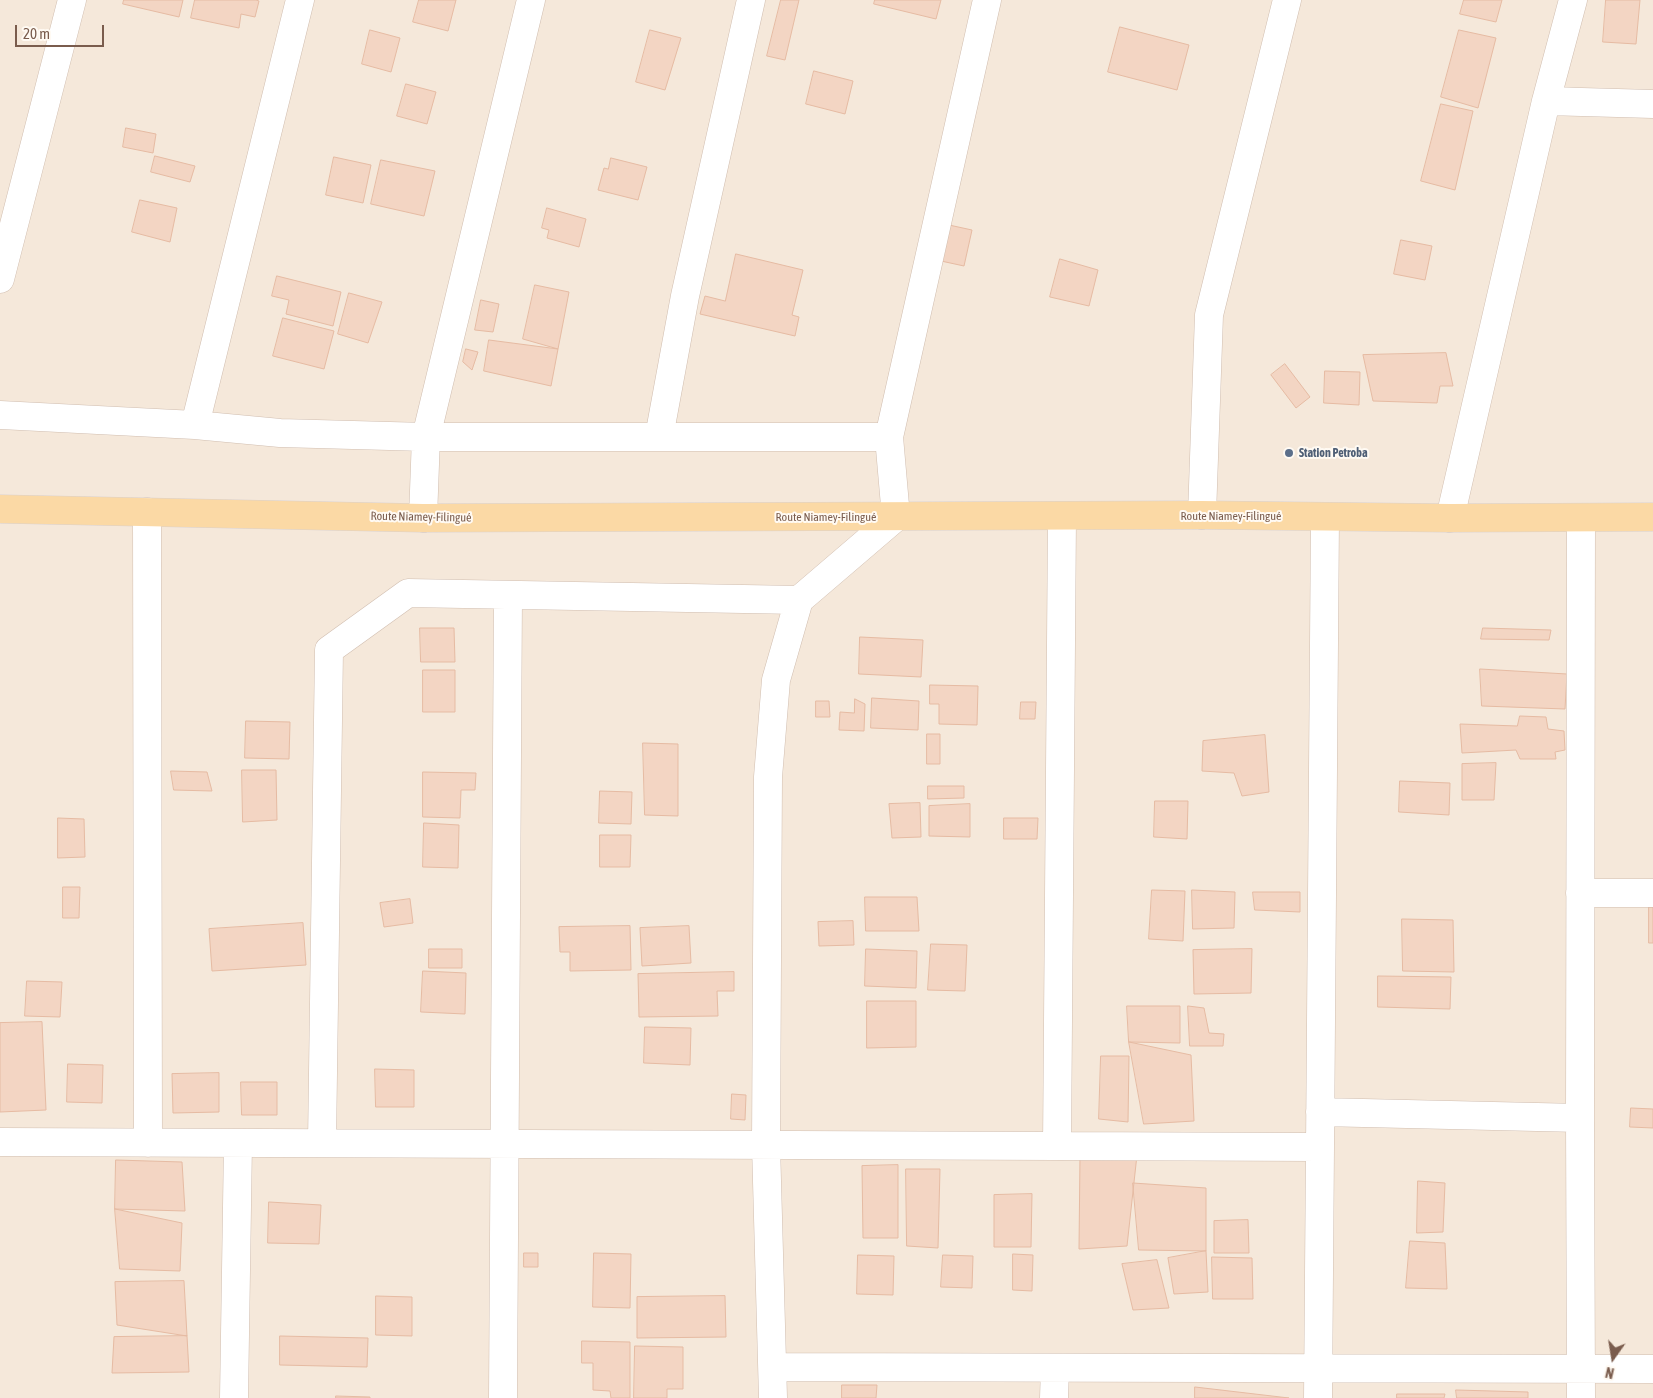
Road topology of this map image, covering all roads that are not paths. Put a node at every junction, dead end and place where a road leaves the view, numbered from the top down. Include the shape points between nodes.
1 (72, 0) edge
2 (300, 0) edge
3 (531, 0) edge
4 (751, 0) edge
5 (987, 0) edge
6 (1287, 0) edge
7 (1573, 0) edge
8 (1546, 101) junction
9 (1653, 104) edge
10 (0, 279) edge
11 (0, 415) edge
12 (195, 425) junction
13 (426, 437) junction
14 (659, 437) junction
15 (889, 437) junction
16 (0, 509) edge
17 (147, 512) junction
18 (1202, 515) junction
19 (896, 517) junction
20 (1062, 517) junction
21 (1325, 517) junction
22 (1653, 517) edge
23 (423, 518) junction
24 (1450, 518) junction
25 (1581, 518) junction
26 (508, 595) junction
27 (799, 600) junction
28 (1580, 893) junction
29 (1653, 893) edge
30 (1320, 1112) junction
31 (1580, 1118) junction
32 (0, 1142) edge
33 (148, 1143) junction
34 (238, 1143) junction
35 (322, 1144) junction
36 (504, 1144) junction
37 (766, 1145) junction
38 (1057, 1146) junction
39 (1320, 1147) junction
40 (773, 1367) junction
41 (1054, 1368) junction
42 (1318, 1368) junction
43 (1580, 1369) junction
44 (1653, 1369) edge
45 (234, 1398) edge
46 (503, 1398) edge
47 (773, 1398) edge
48 (1054, 1398) edge
49 (1318, 1398) edge
50 (1581, 1398) edge

1 - 10 street
2 - 12 street
3 - 13 street
4 - 14 street via 686,296
5 - 15 street
6 - 18 street via 1209,315
7 - 8 street
8 - 9 street
8 - 24 street
11 - 12 street
12 - 13 street via 280,433
13 - 14 street
13 - 23 street
14 - 15 street
15 - 19 street
16 - 17 main road, Route Niamey-Filingué
17 - 23 main road, Route Niamey-Filingué
17 - 33 street
18 - 20 main road, Route Niamey-Filingué
18 - 21 main road, Route Niamey-Filingué
19 - 20 main road, Route Niamey-Filingué
19 - 23 main road, Route Niamey-Filingué
19 - 27 street
20 - 38 street
21 - 24 main road, Route Niamey-Filingué
21 - 30 street
22 - 25 main road, Route Niamey-Filingué
24 - 25 main road, Route Niamey-Filingué
25 - 28 street
26 - 27 street
26 - 35 street via 408,593 329,650
26 - 36 street
27 - 37 street via 776,680 768,777
28 - 29 street
28 - 31 street
30 - 31 street
30 - 39 street
31 - 43 street
32 - 33 street
33 - 34 street
34 - 35 street
34 - 45 street
35 - 36 street
36 - 37 street
36 - 46 street
37 - 38 street
37 - 40 street
38 - 39 street
39 - 42 street
40 - 41 street
40 - 47 street
41 - 42 street
41 - 48 street
42 - 43 street
42 - 49 street
43 - 44 street
43 - 50 street

